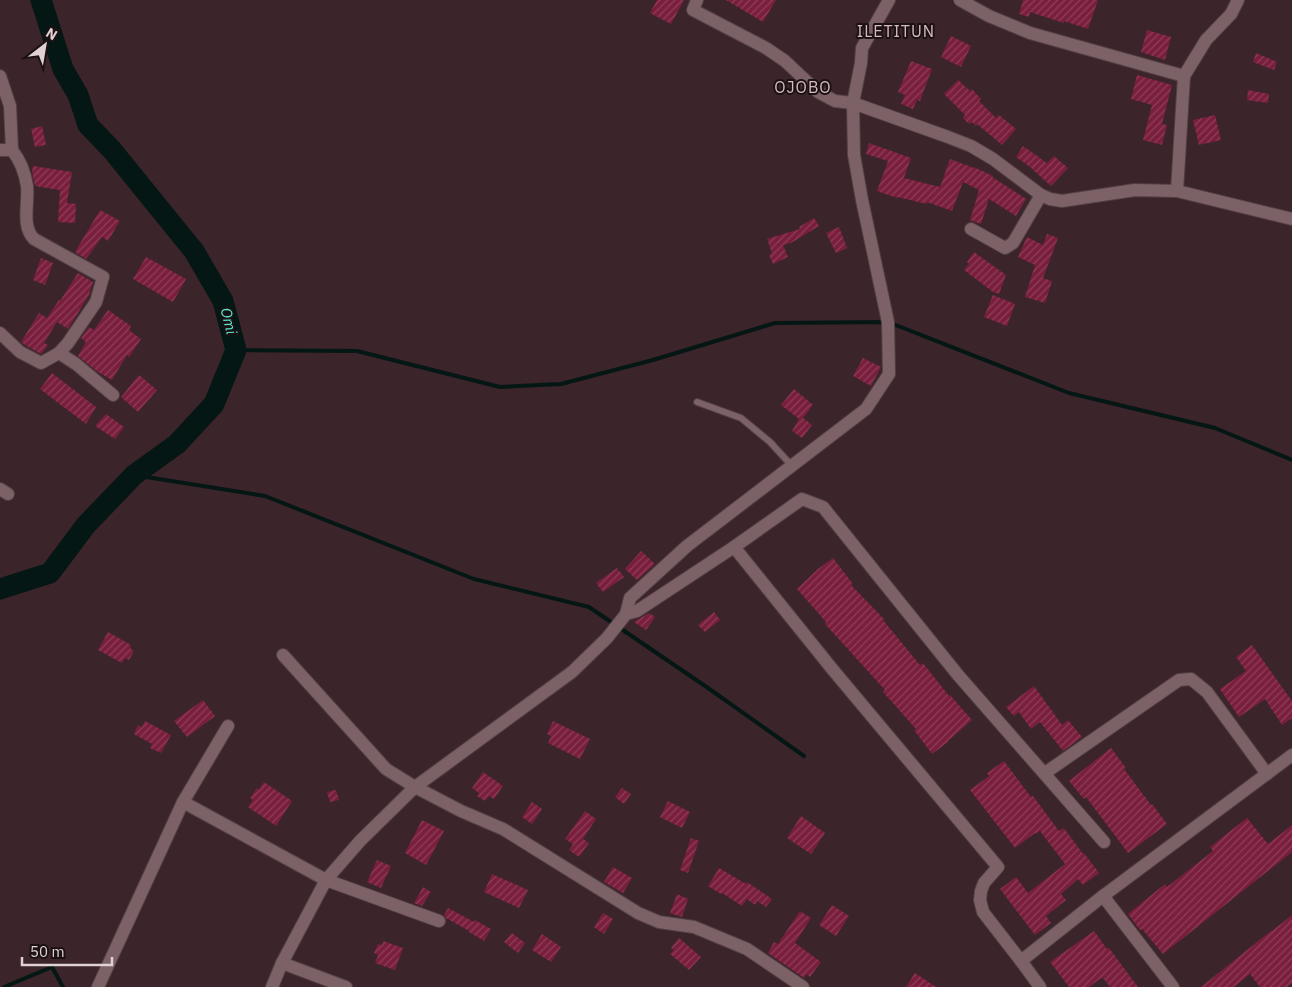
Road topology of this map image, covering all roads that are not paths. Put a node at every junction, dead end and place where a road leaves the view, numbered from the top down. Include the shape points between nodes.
1 (697, 0) edge
2 (889, 0) edge
3 (960, 0) edge
4 (1238, 0) edge
5 (0, 76) edge
6 (1184, 76) junction
7 (853, 103) junction
8 (6, 150) edge
9 (1177, 191) junction
10 (1041, 195) junction
11 (1292, 219) edge
12 (971, 229) dead end
13 (0, 333) edge
14 (59, 353) junction
15 (113, 395) dead end
16 (697, 402) dead end
17 (792, 466) junction
18 (734, 547) junction
19 (623, 619) junction
20 (283, 655) dead end
21 (228, 726) dead end
22 (1292, 755) edge
23 (1045, 773) junction
24 (1267, 774) junction
25 (415, 787) junction
26 (183, 802) junction
27 (1104, 842) dead end
28 (326, 880) junction
29 (1103, 896) junction
30 (439, 921) dead end
31 (1022, 961) junction
32 (282, 963) junction
33 (98, 987) edge
34 (272, 987) edge
35 (346, 987) edge
36 (803, 987) edge
37 (1040, 987) edge
38 (1173, 987) edge

1 - 7 street via 694,10 766,48 818,92 835,101
2 - 7 street via 862,48
3 - 6 street via 1030,33
4 - 6 street via 1231,14 1206,40
5 - 8 street via 10,106
6 - 9 street
7 - 10 street via 971,146
7 - 17 street via 854,155 888,322 889,374 866,409
8 - 14 street via 19,159 27,186 30,234 103,277 96,302
9 - 10 street via 1135,190 1062,201
9 - 11 street
10 - 12 street via 1013,243 1005,248
13 - 14 street via 20,352 41,363
14 - 15 street
16 - 17 lane via 741,418
17 - 19 street via 687,546 638,589 630,598
18 - 19 street
18 - 23 street via 802,499 824,508 958,675
18 - 31 street via 998,867 981,891 983,912
19 - 25 street via 572,672
20 - 25 street via 386,768
21 - 26 street
22 - 24 street
23 - 24 street via 1179,680 1191,680 1207,692
23 - 27 street
24 - 29 street
25 - 28 street
25 - 36 street via 503,829 638,913 659,922 694,927 747,949
26 - 28 street
26 - 33 street
28 - 30 street
28 - 32 street
29 - 31 street
29 - 38 street
31 - 37 street
32 - 34 street
32 - 35 street

